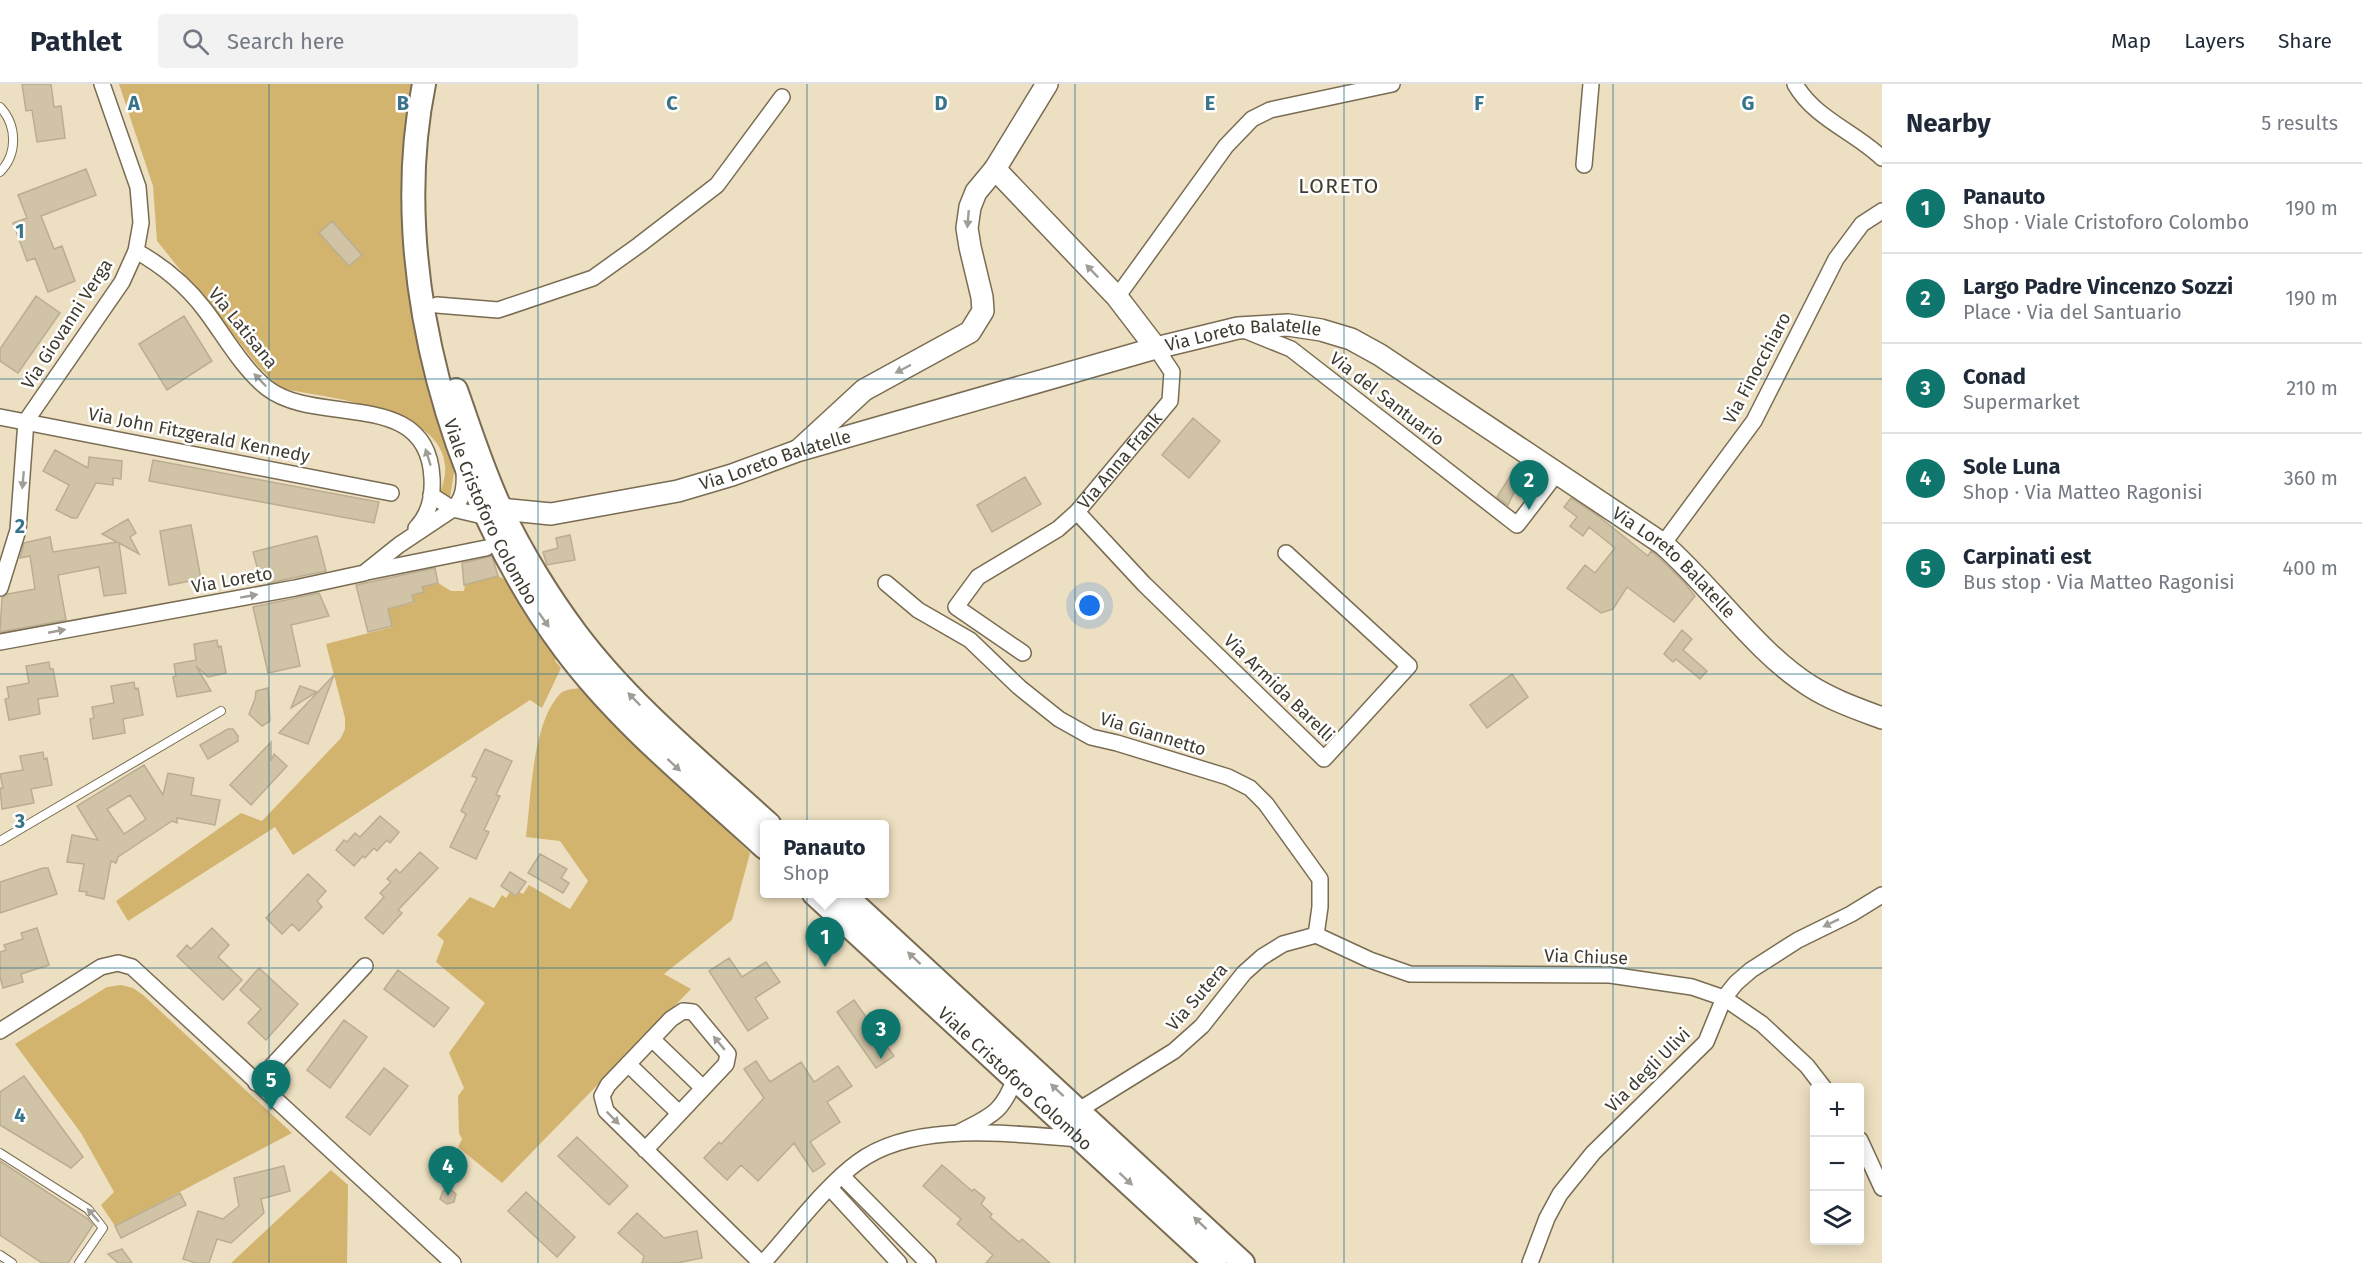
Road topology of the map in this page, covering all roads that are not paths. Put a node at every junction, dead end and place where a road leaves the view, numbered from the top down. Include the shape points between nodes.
1 (102, 84) edge
2 (424, 84) edge
3 (437, 84) edge
4 (1047, 84) edge
5 (1392, 84) edge
6 (1591, 84) edge
7 (1795, 84) edge
8 (782, 97) dead end
9 (0, 107) edge
10 (1882, 158) edge
11 (1584, 165) dead end
12 (995, 168) junction
13 (0, 172) edge
14 (1882, 211) edge
15 (136, 251) junction
16 (1117, 297) junction
17 (437, 305) junction
18 (1238, 328) junction
19 (1156, 348) junction
20 (0, 417) edge
21 (26, 421) junction
22 (797, 451) junction
23 (464, 461) junction
24 (1557, 473) junction
25 (391, 493) dead end
26 (431, 495) junction
27 (453, 509) junction
28 (1077, 512) junction
29 (494, 513) junction
30 (1664, 544) junction
31 (399, 545) junction
32 (486, 548) dead end
33 (1286, 553) dead end
34 (364, 573) junction
35 (886, 583) dead end
36 (0, 588) edge
37 (956, 607) junction
38 (940, 622) junction
39 (0, 642) edge
40 (1023, 653) dead end
41 (221, 711) dead end
42 (1882, 718) edge
43 (764, 820) edge
44 (0, 841) edge
45 (760, 843) edge
46 (1882, 895) edge
47 (818, 898) edge
48 (848, 898) edge
49 (1316, 935) junction
50 (364, 966) dead end
51 (1724, 998) junction
52 (0, 1031) edge
53 (652, 1039) junction
54 (628, 1064) junction
55 (1015, 1078) junction
56 (256, 1083) junction
57 (1820, 1083) edge
58 (703, 1088) junction
59 (1079, 1110) junction
60 (680, 1113) junction
61 (958, 1133) junction
62 (1083, 1139) junction
63 (1864, 1149) edge
64 (645, 1150) junction
65 (0, 1153) edge
66 (842, 1176) junction
67 (830, 1188) junction
68 (1882, 1188) edge
69 (0, 1255) edge
70 (12, 1263) edge
71 (79, 1263) edge
72 (453, 1263) edge
73 (762, 1263) edge
74 (899, 1263) edge
75 (928, 1263) edge
76 (1215, 1263) edge
77 (1242, 1263) edge
78 (1530, 1263) edge

1 - 15 street, Via Giovanni Verga via 138,187 141,223
2 - 23 main road, Viale Cristoforo Colombo via 416,143 414,211 418,272 428,340
3 - 17 main road, Viale Cristoforo Colombo via 429,139 428,205 430,266
4 - 12 street
5 - 16 street via 1270,110 1252,119 1226,146
6 - 11 street
7 - 10 street via 1816,110
8 - 17 street via 717,185 593,278 498,310
9 - 13 lane via 8,115 14,134 12,152
16 -> 12 street, Via Anna Frank
12 -> 22 street via 976,192 967,228 982,297 983,311 978,322 970,332 864,390
14 - 30 street, Via Finocchiaro via 1862,224 1836,259 1754,421
15 - 21 street, Via Giovanni Verga via 122,282
26 -> 15 street, Via Latisana via 431,462 415,433 378,416 318,406 268,389 176,278
16 - 19 street, Via Anna Frank
17 - 29 main road, Viale Cristoforo Colombo via 457,391
18 - 19 street, Via Loreto Balatelle
18 - 24 street, Via Loreto Balatelle via 1288,326 1351,339 1409,373
18 - 24 street, Via del Santuario via 1291,349 1517,525
19 - 22 street, Via Loreto Balatelle
19 - 28 street, Via Anna Frank via 1172,372 1170,400
20 - 21 street, Via John Fitzgerald Kennedy
21 - 25 street, Via John Fitzgerald Kennedy
21 -> 36 street via 18,530
22 - 29 street, Via Loreto Balatelle via 678,491 616,504 551,514
23 - 27 street via 463,495
23 - 29 main road, Viale Cristoforo Colombo
24 - 30 street, Via Loreto Balatelle
26 - 27 street
26 - 31 street, Via Latisana via 427,514
27 - 29 street
27 - 31 street, Via Loreto
28 - 33 street, Via Armida Barelli via 1144,584 1324,759 1409,666
28 - 37 street, Via Anna Frank via 1058,529 978,576
43 -> 29 main road, Viale Cristoforo Colombo via 612,676 577,634
29 -> 45 main road, Viale Cristoforo Colombo via 534,605 566,652 640,733
30 - 42 street, Via Loreto Balatelle via 1763,647 1809,686
31 - 34 street, Via Loreto
32 - 34 street
39 -> 34 street, Via Loreto
35 - 38 street, Via Giannetto via 918,610
37 - 38 street, Via Anna Frank
37 - 40 street
38 - 49 street, Via Giannetto via 970,640 1059,720 1091,737 1228,777 1250,788 1320,879
41 - 44 lane
46 -> 51 street, Via degli Ulivi via 1773,955 1751,970
47 - 55 main road, Viale Cristoforo Colombo
59 -> 48 main road, Viale Cristoforo Colombo
49 - 51 street, Via Chiuse via 1410,974 1610,975 1692,987
49 - 59 street, Via Sutera via 1283,944 1262,957 1202,1026 1174,1051
50 - 56 street
51 - 57 street, Via Chiuse via 1762,1024
51 - 78 street, Via degli Ulivi via 1706,1042 1593,1153 1560,1194
52 - 56 street via 101,967 118,963 132,967
53 - 54 street
53 - 58 street
58 -> 53 street via 726,1064 728,1054 693,1012 683,1011
54 - 60 street
54 -> 64 street via 602,1096 606,1111
55 - 61 street via 1008,1098 995,1113
55 - 62 main road, Viale Cristoforo Colombo
56 - 72 street
58 - 60 street
77 -> 59 main road, Viale Cristoforo Colombo
60 - 64 street
61 - 62 street
61 - 66 street via 916,1137 858,1161
62 -> 76 main road, Viale Cristoforo Colombo
63 - 68 street
64 - 73 street
71 -> 65 lane via 103,1228 88,1209
66 - 67 street
66 - 75 street
67 - 73 street
67 - 74 street
69 - 70 lane

